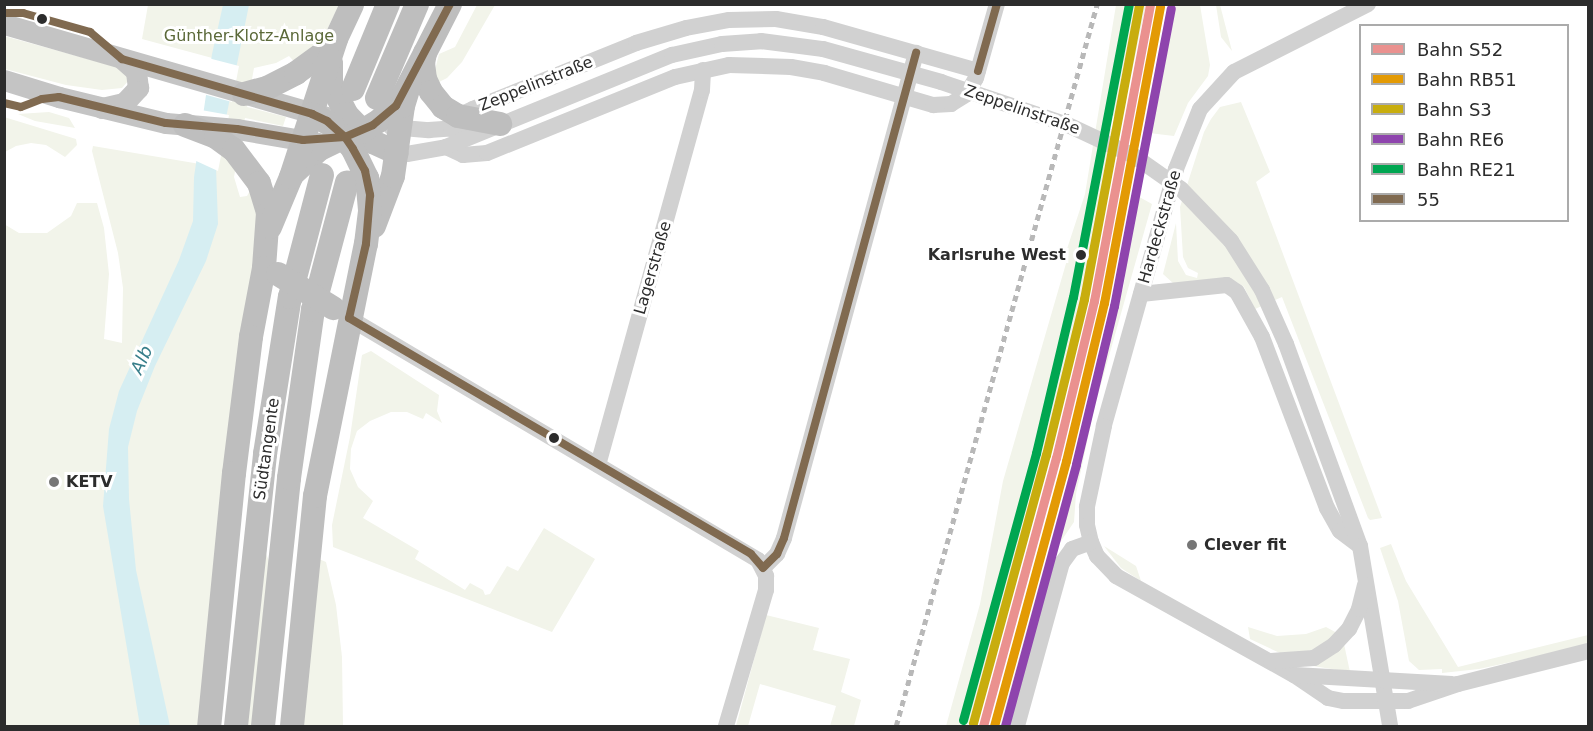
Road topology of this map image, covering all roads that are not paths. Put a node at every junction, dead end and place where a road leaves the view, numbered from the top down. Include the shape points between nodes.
1 (352, 4) edge
2 (388, 4) edge
3 (417, 4) edge
4 (450, 4) edge
5 (997, 4) edge
6 (1368, 4) edge
7 (4, 24) edge
8 (334, 45) junction
9 (425, 51) junction
10 (916, 53) junction
11 (122, 59) junction
12 (703, 70) junction
13 (978, 71) junction
14 (4, 80) edge
15 (410, 83) junction
16 (353, 89) dead end
17 (244, 94) junction
18 (905, 97) junction
19 (376, 98) dead end
20 (102, 108) junction
21 (312, 114) junction
22 (454, 123) junction
23 (500, 124) junction
24 (185, 125) joint
25 (399, 128) junction
26 (352, 135) junction
27 (236, 140) junction
28 (303, 140) junction
29 (446, 147) junction
30 (397, 153) junction
31 (322, 175) dead end
32 (291, 177) junction
33 (347, 182) dead end
34 (267, 235) junction
35 (366, 244) junction
36 (271, 271) junction
37 (1141, 294) junction
38 (341, 313) junction
39 (598, 465) junction
40 (1091, 542) junction
41 (1360, 546) junction
42 (763, 568) junction
43 (1366, 575) junction
44 (1588, 651) edge
45 (1267, 661) junction
46 (1294, 675) junction
47 (1382, 680) junction
48 (1458, 684) junction
49 (1386, 702) junction
50 (209, 726) edge
51 (236, 726) edge
52 (263, 726) edge
53 (292, 726) edge
54 (726, 726) edge
55 (1017, 726) edge
56 (1390, 726) edge

1 - 8 highway
2 - 16 highway
3 - 19 highway
4 - 9 highway
5 - 13 street, Zeppelinstraße
6 - 37 street, Hardeckstraße via 1249,63 1213,92 1185,141
7 - 11 main road
8 - 17 highway via 296,73 267,88
8 - 21 highway
8 - 26 highway via 331,84
9 - 15 highway
9 - 22 highway via 423,70 431,92
10 - 13 street, Zeppelinstraße
10 - 18 street
10 - 22 street, Zeppelinstraße via 798,22 729,20 636,43
11 - 17 main road
11 - 20 main road via 136,71 138,88 124,103
12 - 18 street, Zeppelinstraße via 729,65 791,67
12 - 29 street, Zeppelinstraße via 647,87 487,153 463,155
12 - 39 street, Lagerstraße via 702,90
13 - 18 street, Zeppelinstraße via 967,94 951,104 933,105
14 - 20 main road
15 - 25 highway
15 - 26 highway via 396,106
17 - 21 main road
18 - 42 street via 784,538 777,554
20 - 24 main road
21 - 26 highway
21 - 28 highway
22 - 23 highway
22 - 25 street, Zeppelinstraße
23 - 29 street, Zeppelinstraße
23 - 41 street, Zeppelinstraße, bridge via 672,54 761,41 801,45 941,82 1052,119 1116,146 1181,189 1241,254 1274,314
24 - 27 highway
25 - 26 highway
25 - 30 highway
26 - 28 highway
26 - 30 highway
26 - 32 highway via 309,158
26 - 35 highway via 370,195
27 - 28 main road
27 - 34 highway via 263,192 268,213
28 - 32 highway
29 - 30 street, Zeppelinstraße
30 - 35 highway via 391,183
31 - 51 highway, Südtangente via 290,297 265,454
32 - 34 highway
33 - 52 highway, Südtangente via 313,310 289,478
34 - 36 highway
35 - 38 highway
36 - 38 highway, bridge
36 - 50 highway via 251,337
37 - 40 street, Hardeckstraße via 1094,465 1087,507
37 - 41 street via 1227,285 1237,292 1262,337 1327,508 1336,526
38 - 39 street
38 - 53 highway via 313,505
39 - 42 street via 751,554
40 - 45 street, Hardeckstraße via 1097,556 1116,576
40 - 55 street via 1072,549 1062,563
41 - 43 street, Zeppelinstraße
42 - 54 street via 766,590
43 - 45 street via 1359,609 1349,629 1334,645 1314,658
43 - 47 street, Zeppelinstraße
44 - 48 street
45 - 46 street, Hardeckstraße
46 - 47 street, Hardeckstraße
46 - 49 street, Hardeckstraße via 1328,698
47 - 48 street, Hardeckstraße
47 - 49 street, Zeppelinstraße
48 - 49 street, Hardeckstraße via 1408,701
49 - 56 street

